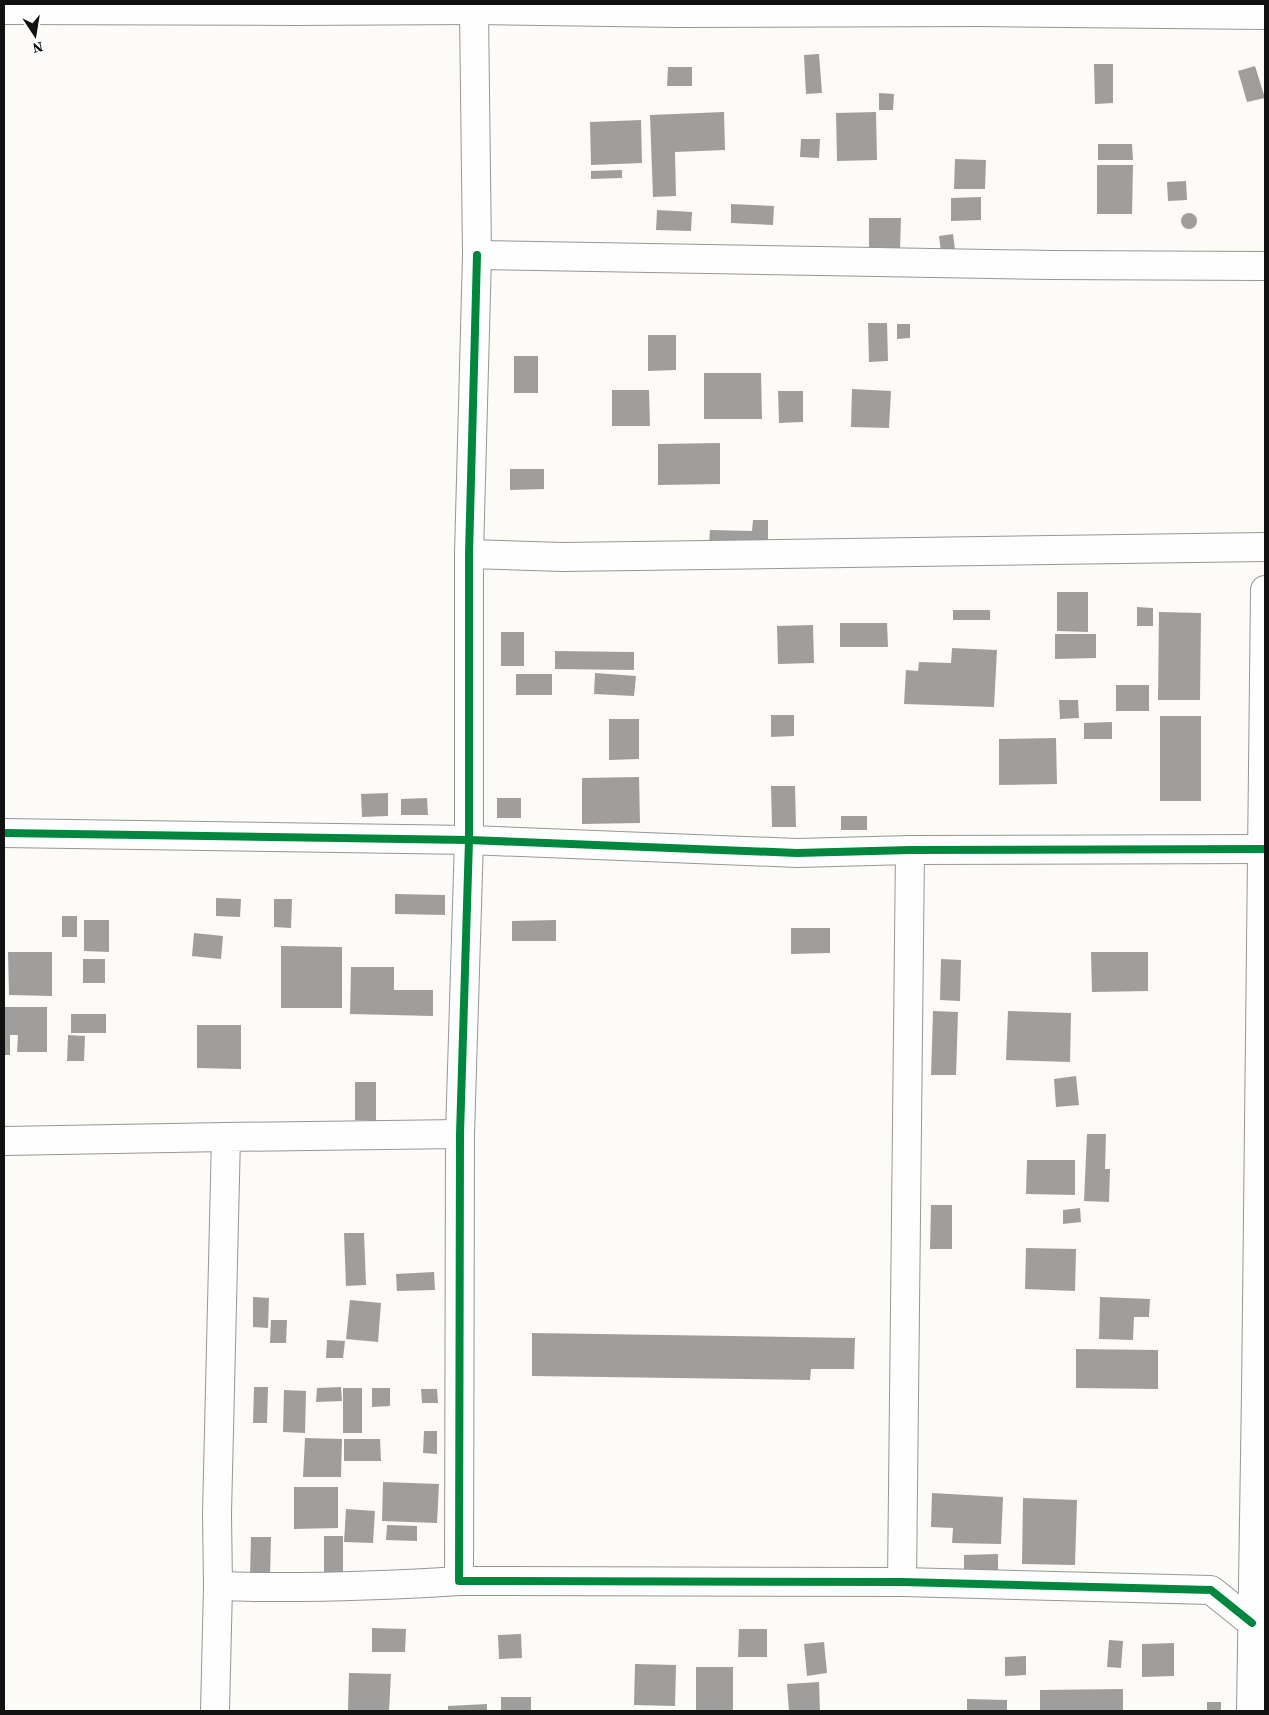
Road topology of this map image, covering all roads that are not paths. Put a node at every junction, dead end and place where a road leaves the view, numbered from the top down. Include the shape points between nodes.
1 (292, 8) edge
2 (678, 8) edge
3 (979, 8) edge
4 (4, 10) edge
5 (474, 10) junction
6 (1265, 16) edge
7 (477, 254) junction
8 (1265, 266) edge
9 (1265, 547) edge
10 (469, 554) junction
11 (1265, 590) edge
12 (4, 833) edge
13 (469, 840) junction
14 (1264, 849) edge
15 (910, 850) junction
16 (460, 1134) junction
17 (226, 1137) junction
18 (4, 1140) edge
19 (1261, 1393) edge
20 (459, 1581) junction
21 (902, 1582) junction
22 (218, 1586) junction
23 (1252, 1623) junction
24 (215, 1711) edge
25 (1251, 1711) edge

1 - 4 street
1 - 5 street
2 - 3 street
2 - 5 street
3 - 6 street
5 - 7 street
7 - 8 street
7 - 10 street
9 - 10 street via 562,557
10 - 13 street
11 - 14 street
12 - 13 street
13 - 15 street via 797,853
13 - 16 street
14 - 15 street
14 - 19 street
15 - 21 street
16 - 17 street
16 - 20 street
17 - 18 street
17 - 22 street
19 - 23 street
20 - 21 street
20 - 22 street via 382,1586
21 - 23 street via 1211,1590
22 - 24 street
23 - 25 street

